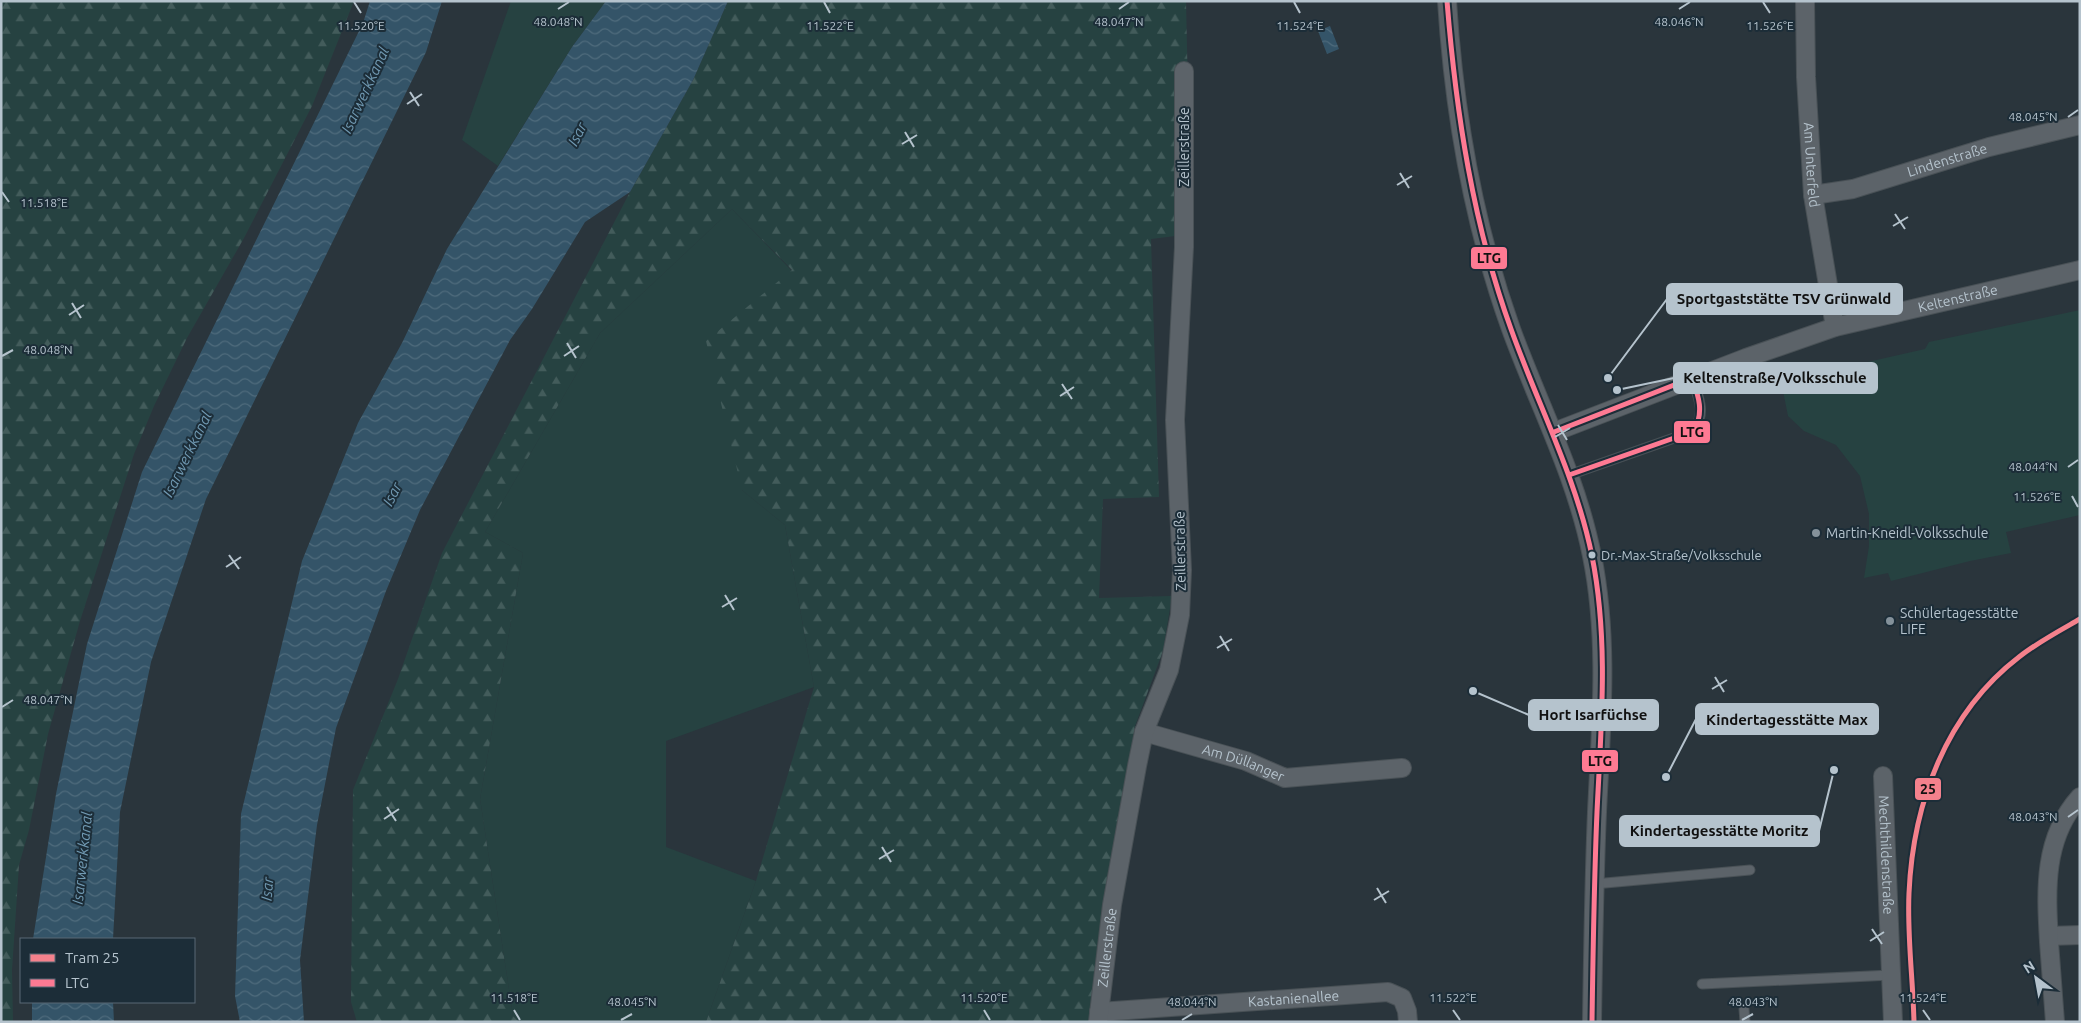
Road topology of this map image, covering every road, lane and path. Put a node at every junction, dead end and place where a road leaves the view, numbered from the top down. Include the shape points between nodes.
1 (1447, 1) edge
2 (1804, 1) edge
3 (1184, 71) dead end
4 (2080, 125) edge
5 (1813, 195) junction
6 (2080, 270) edge
7 (1835, 327) junction
8 (1692, 378) junction
9 (1554, 432) junction
10 (1569, 475) junction
11 (1144, 732) junction
12 (1402, 768) dead end
13 (1883, 776) dead end
14 (2080, 797) edge
15 (1750, 870) dead end
16 (1594, 884) junction
17 (2049, 936) junction
18 (2080, 936) edge
19 (1891, 975) junction
20 (1702, 984) dead end
21 (1744, 1009) dead end
22 (1099, 1017) edge
23 (1408, 1022) edge
24 (1592, 1022) edge
25 (1745, 1022) edge
26 (1893, 1022) edge
27 (2055, 1022) edge

1 - 9 street via 1457,108 1474,203 1512,331
2 - 5 street, Am Unterfeld
3 - 11 street, Zeillerstraße via 1184,247 1175,420 1182,570 1180,606 1169,670
4 - 5 street, Lindenstraße via 1989,147 1854,189
5 - 7 street, Am Unterfeld
6 - 7 street, Keltenstraße
7 - 8 street, Keltenstraße
8 - 9 street, Keltenstraße
8 - 10 lane via 1700,401 1700,420 1694,431
9 - 10 street
10 - 16 street via 1592,557 1600,612 1602,695
11 - 12 street, Am Düllanger via 1246,761 1285,778
11 - 22 street, Zeillerstraße via 1112,905
13 - 19 street, Mechthildenstraße
14 - 17 street via 2072,805 2052,848 2047,872
15 - 16 lane
16 - 24 street
17 - 18 street
17 - 27 street
19 - 20 lane
19 - 26 street, Mechthildenstraße
21 - 25 lane
22 - 23 street, Kastanienallee via 1388,992 1402,998

